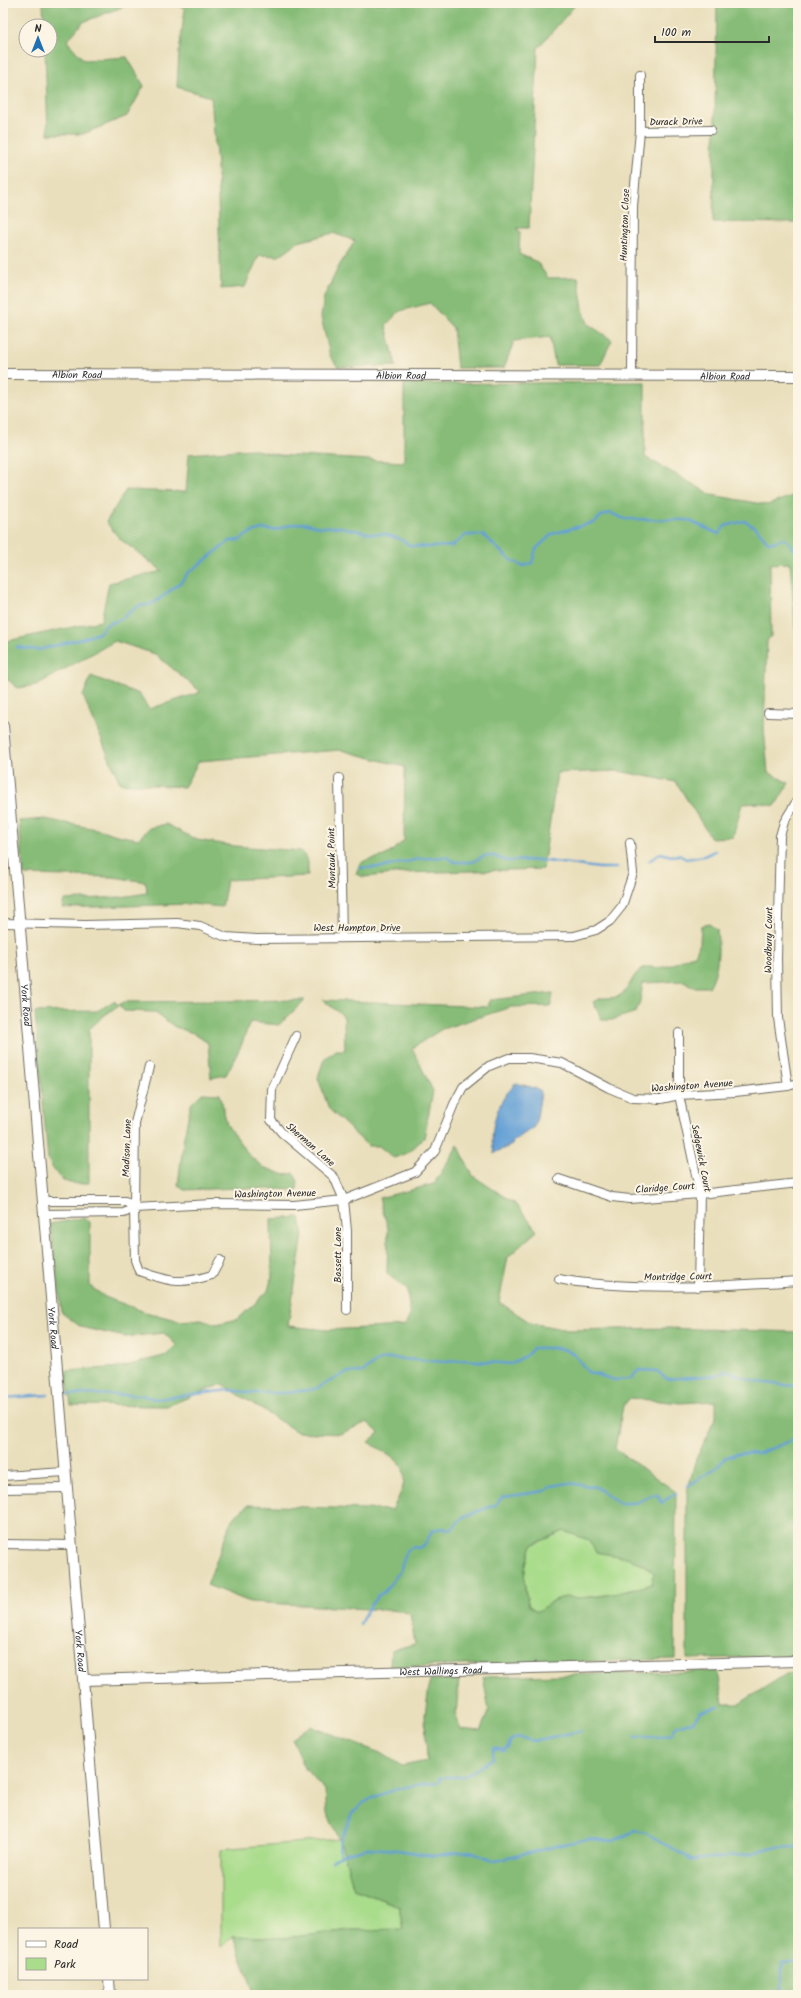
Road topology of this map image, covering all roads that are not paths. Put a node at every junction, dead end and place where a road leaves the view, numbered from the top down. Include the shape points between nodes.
1 (640, 75) dead end
2 (711, 130) dead end
3 (640, 131) junction
4 (3, 374) edge
5 (632, 376) junction
6 (798, 376) edge
7 (768, 713) dead end
8 (798, 714) edge
9 (3, 726) edge
10 (339, 778) dead end
11 (798, 799) edge
12 (8, 838) edge
13 (630, 843) dead end
14 (3, 923) edge
15 (19, 923) junction
16 (342, 937) junction
17 (679, 1033) dead end
18 (296, 1036) dead end
19 (149, 1067) dead end
20 (798, 1083) edge
21 (788, 1086) junction
22 (679, 1095) junction
23 (559, 1179) dead end
24 (798, 1183) edge
25 (700, 1194) junction
26 (344, 1200) junction
27 (44, 1202) junction
28 (134, 1208) junction
29 (45, 1214) junction
30 (220, 1260) dead end
31 (559, 1279) dead end
32 (798, 1281) edge
33 (698, 1287) junction
34 (347, 1310) dead end
35 (65, 1472) junction
36 (3, 1476) edge
37 (3, 1488) edge
38 (66, 1488) junction
39 (3, 1544) edge
40 (72, 1544) junction
41 (798, 1661) edge
42 (83, 1680) junction
43 (104, 1928) edge
44 (109, 1980) edge
45 (110, 1995) edge

1 - 3 street, Huntington Close
2 - 3 street, Durack Drive
3 - 5 street, Huntington Close via 633,206
4 - 5 street, Albion Road
5 - 6 street, Albion Road
7 - 8 street
9 - 12 street, York Road
10 - 16 street, Montauk Point
11 - 21 street, Woodbury Court via 784,822 780,849 778,1018
12 - 15 street, York Road
13 - 16 street, West Hampton Drive via 633,873 622,906 610,920 596,930 574,936
14 - 15 street, West Hampton Drive
15 - 16 street, West Hampton Drive via 177,923 200,926 226,937
15 - 27 street, York Road
17 - 22 street, Sedgewick Court
18 - 26 street, Sherman Lane via 272,1089 271,1120 282,1133 334,1177
19 - 28 street, Madison Lane via 135,1123
20 - 21 street, Washington Avenue
21 - 22 street, Washington Avenue
22 - 25 street, Sedgewick Court
22 - 26 street, Washington Avenue via 661,1099 634,1098 562,1063 510,1058 489,1066 463,1087 435,1151 415,1172
23 - 25 street, Claridge Court via 612,1197 630,1199
24 - 25 street, Claridge Court
25 - 33 street, Sedgewick Court
26 - 28 street, Washington Avenue via 294,1205 213,1204
26 - 34 street, Bassett Lane via 347,1231
27 - 28 street, Washington Avenue via 125,1202
27 - 29 street, York Road
28 - 29 street, Washington Avenue via 124,1213
28 - 30 street, Madison Lane via 135,1260 140,1271 167,1281 193,1281 212,1275
29 - 35 street, York Road
31 - 33 street, Montridge Court via 636,1286
32 - 33 street, Montridge Court
35 - 36 street
35 - 38 street, York Road
37 - 38 street
38 - 40 street, York Road
39 - 40 street
40 - 42 street, York Road
41 - 42 street, West Wallings Road
42 - 43 street, York Road
44 - 45 street

